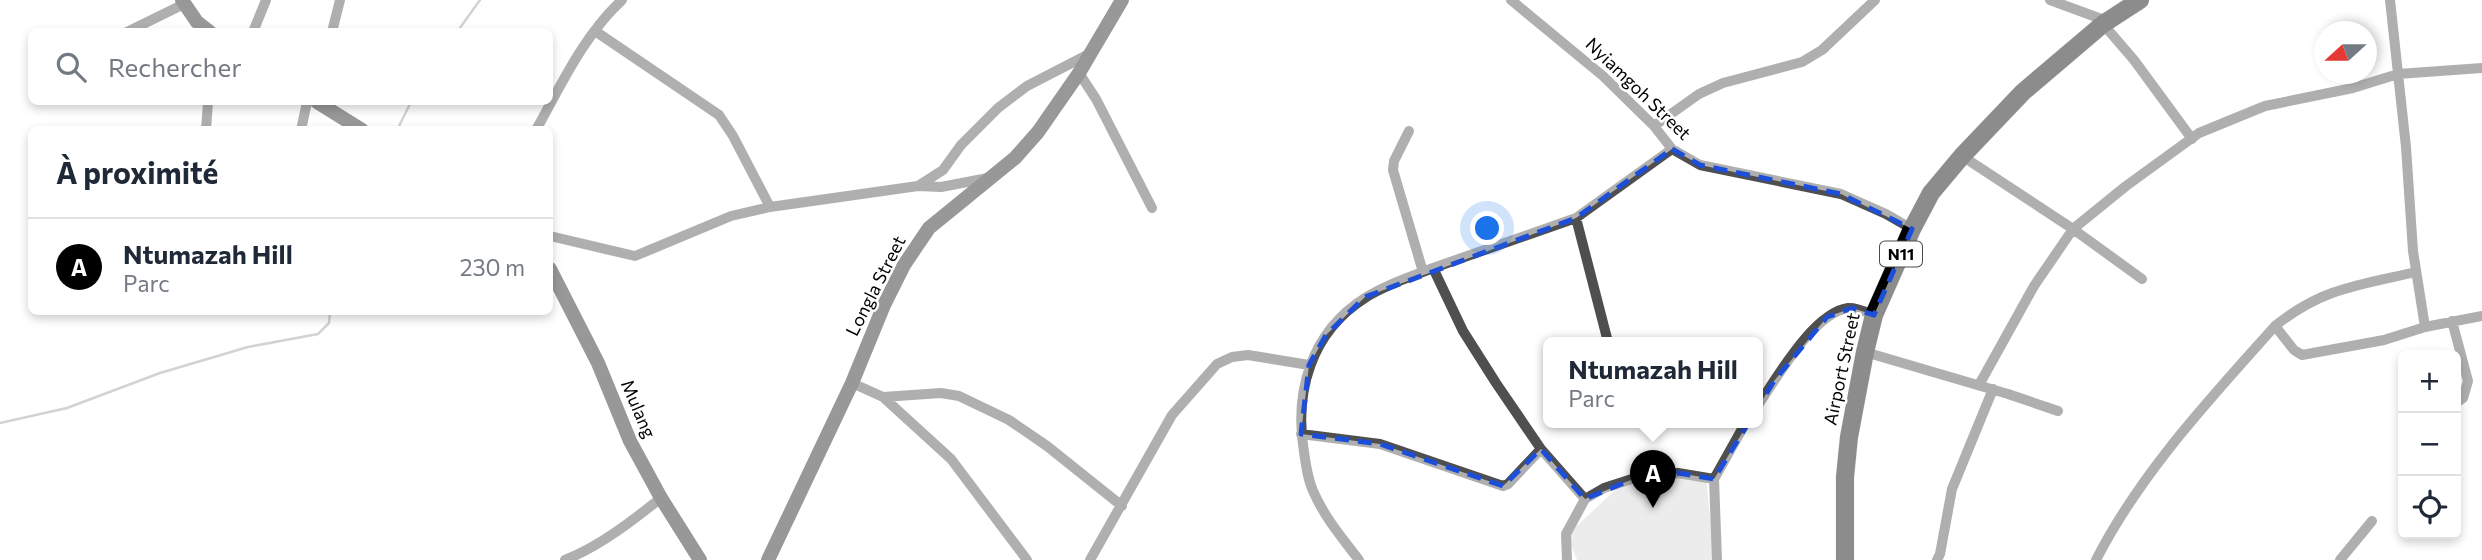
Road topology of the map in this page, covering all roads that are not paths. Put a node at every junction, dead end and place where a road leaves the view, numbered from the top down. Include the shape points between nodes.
1 (266, 0) edge
2 (340, 0) edge
3 (622, 0) edge
4 (1122, 0) edge
5 (1511, 0) edge
6 (1875, 0) edge
7 (2050, 0) edge
8 (2140, 0) edge
9 (2390, 0) edge
10 (183, 2) edge
11 (2105, 23) junction
12 (134, 28) edge
13 (205, 28) edge
14 (255, 28) edge
15 (333, 28) edge
16 (595, 31) junction
17 (1091, 53) junction
18 (2482, 68) edge
19 (1079, 73) junction
20 (2398, 74) junction
21 (553, 100) edge
22 (208, 105) edge
23 (306, 105) edge
24 (323, 105) edge
25 (550, 105) edge
26 (206, 126) edge
27 (302, 126) edge
28 (356, 126) edge
29 (538, 126) edge
30 (1654, 126) junction
31 (1409, 131) dead end
32 (2192, 139) junction
33 (1672, 149) junction
34 (1962, 156) junction
35 (991, 177) junction
36 (918, 186) junction
37 (770, 207) junction
38 (1152, 208) dead end
39 (1576, 218) junction
40 (1912, 229) junction
41 (2073, 229) junction
42 (553, 237) edge
43 (1428, 270) junction
44 (2416, 272) junction
45 (553, 275) edge
46 (2142, 279) dead end
47 (1874, 315) junction
48 (2482, 316) edge
49 (2452, 321) junction
50 (2275, 326) junction
51 (2425, 327) junction
52 (1607, 337) edge
53 (2460, 350) edge
54 (1865, 352) junction
55 (2461, 355) edge
56 (1308, 365) junction
57 (852, 383) junction
58 (1979, 385) junction
59 (1993, 389) junction
60 (883, 397) junction
61 (1763, 398) edge
62 (2461, 399) edge
63 (2058, 411) dead end
64 (1743, 428) edge
65 (1301, 434) junction
66 (1541, 449) junction
67 (1714, 479) junction
68 (661, 498) junction
69 (1585, 499) junction
70 (1122, 506) junction
71 (2372, 521) dead end
72 (565, 560) edge
73 (700, 560) edge
74 (768, 560) edge
75 (1027, 560) edge
76 (1090, 560) edge
77 (1359, 560) edge
78 (1567, 560) edge
79 (1717, 560) edge
80 (1845, 560) edge
81 (1937, 560) edge
82 (2095, 560) edge
83 (2340, 560) edge

1 - 14 street
2 - 15 street
3 - 16 street
4 - 17 main road, Longla Street
5 - 30 street, Nyiamgoh Street via 1603,76
6 - 30 street via 1822,50 1802,62 1723,83
7 - 11 street
8 - 11 highway, N11
9 - 20 street
10 - 12 street
10 - 13 main road
11 - 32 street
11 - 34 highway, Airport Street / N11 via 2023,92
16 - 21 street
16 - 37 street via 719,115
17 - 19 main road, Longla Street
17 - 36 street via 1027,86 998,108 943,170
18 - 20 street
19 - 35 main road, Longla Street via 1038,132
19 - 38 street
20 - 32 street via 2265,106
20 - 44 street
22 - 26 street
23 - 27 street
24 - 28 main road
25 - 29 street
30 - 33 street, Nyiamgoh Street
31 - 43 street via 1393,170
32 - 41 street
33 - 39 street
33 - 40 street, Nyiamgoh Street via 1700,165 1841,194
34 - 40 highway, Airport Street / N11 via 1931,193
34 - 41 street
35 - 36 street via 941,187
35 - 57 main road, Longla Street via 926,232 884,304
36 - 37 street
37 - 42 street via 731,216 635,256
39 - 43 street
39 - 52 street
40 - 47 highway, Airport Street / N11
41 - 46 street
41 - 58 street via 2034,286
43 - 56 street via 1365,298 1346,312
43 - 66 street
44 - 50 street via 2332,291
44 - 51 street
45 - 68 main road, Mulang
47 - 54 highway, Airport Street / N11
47 - 61 street via 1852,307 1827,317 1799,346
48 - 49 street
49 - 51 street
49 - 53 street
50 - 51 street via 2302,355 2384,340
50 - 82 street via 2139,486
54 - 58 street
54 - 80 highway, Airport Street / N11 via 1845,477
55 - 62 street via 2468,381
56 - 65 street
56 - 70 street via 1248,355 1217,364 1172,415
57 - 60 street
57 - 74 main road, Longla Street
58 - 59 street
59 - 63 street
59 - 81 street via 1952,489
60 - 70 street via 960,396 1009,420
60 - 75 street via 951,459
64 - 67 street
65 - 66 street via 1380,444 1503,486
65 - 77 street via 1313,492
66 - 69 street
67 - 69 street via 1678,472 1638,477
67 - 79 street
68 - 72 street
68 - 73 main road, Mulang
69 - 78 street via 1566,534
70 - 76 street
71 - 83 street

